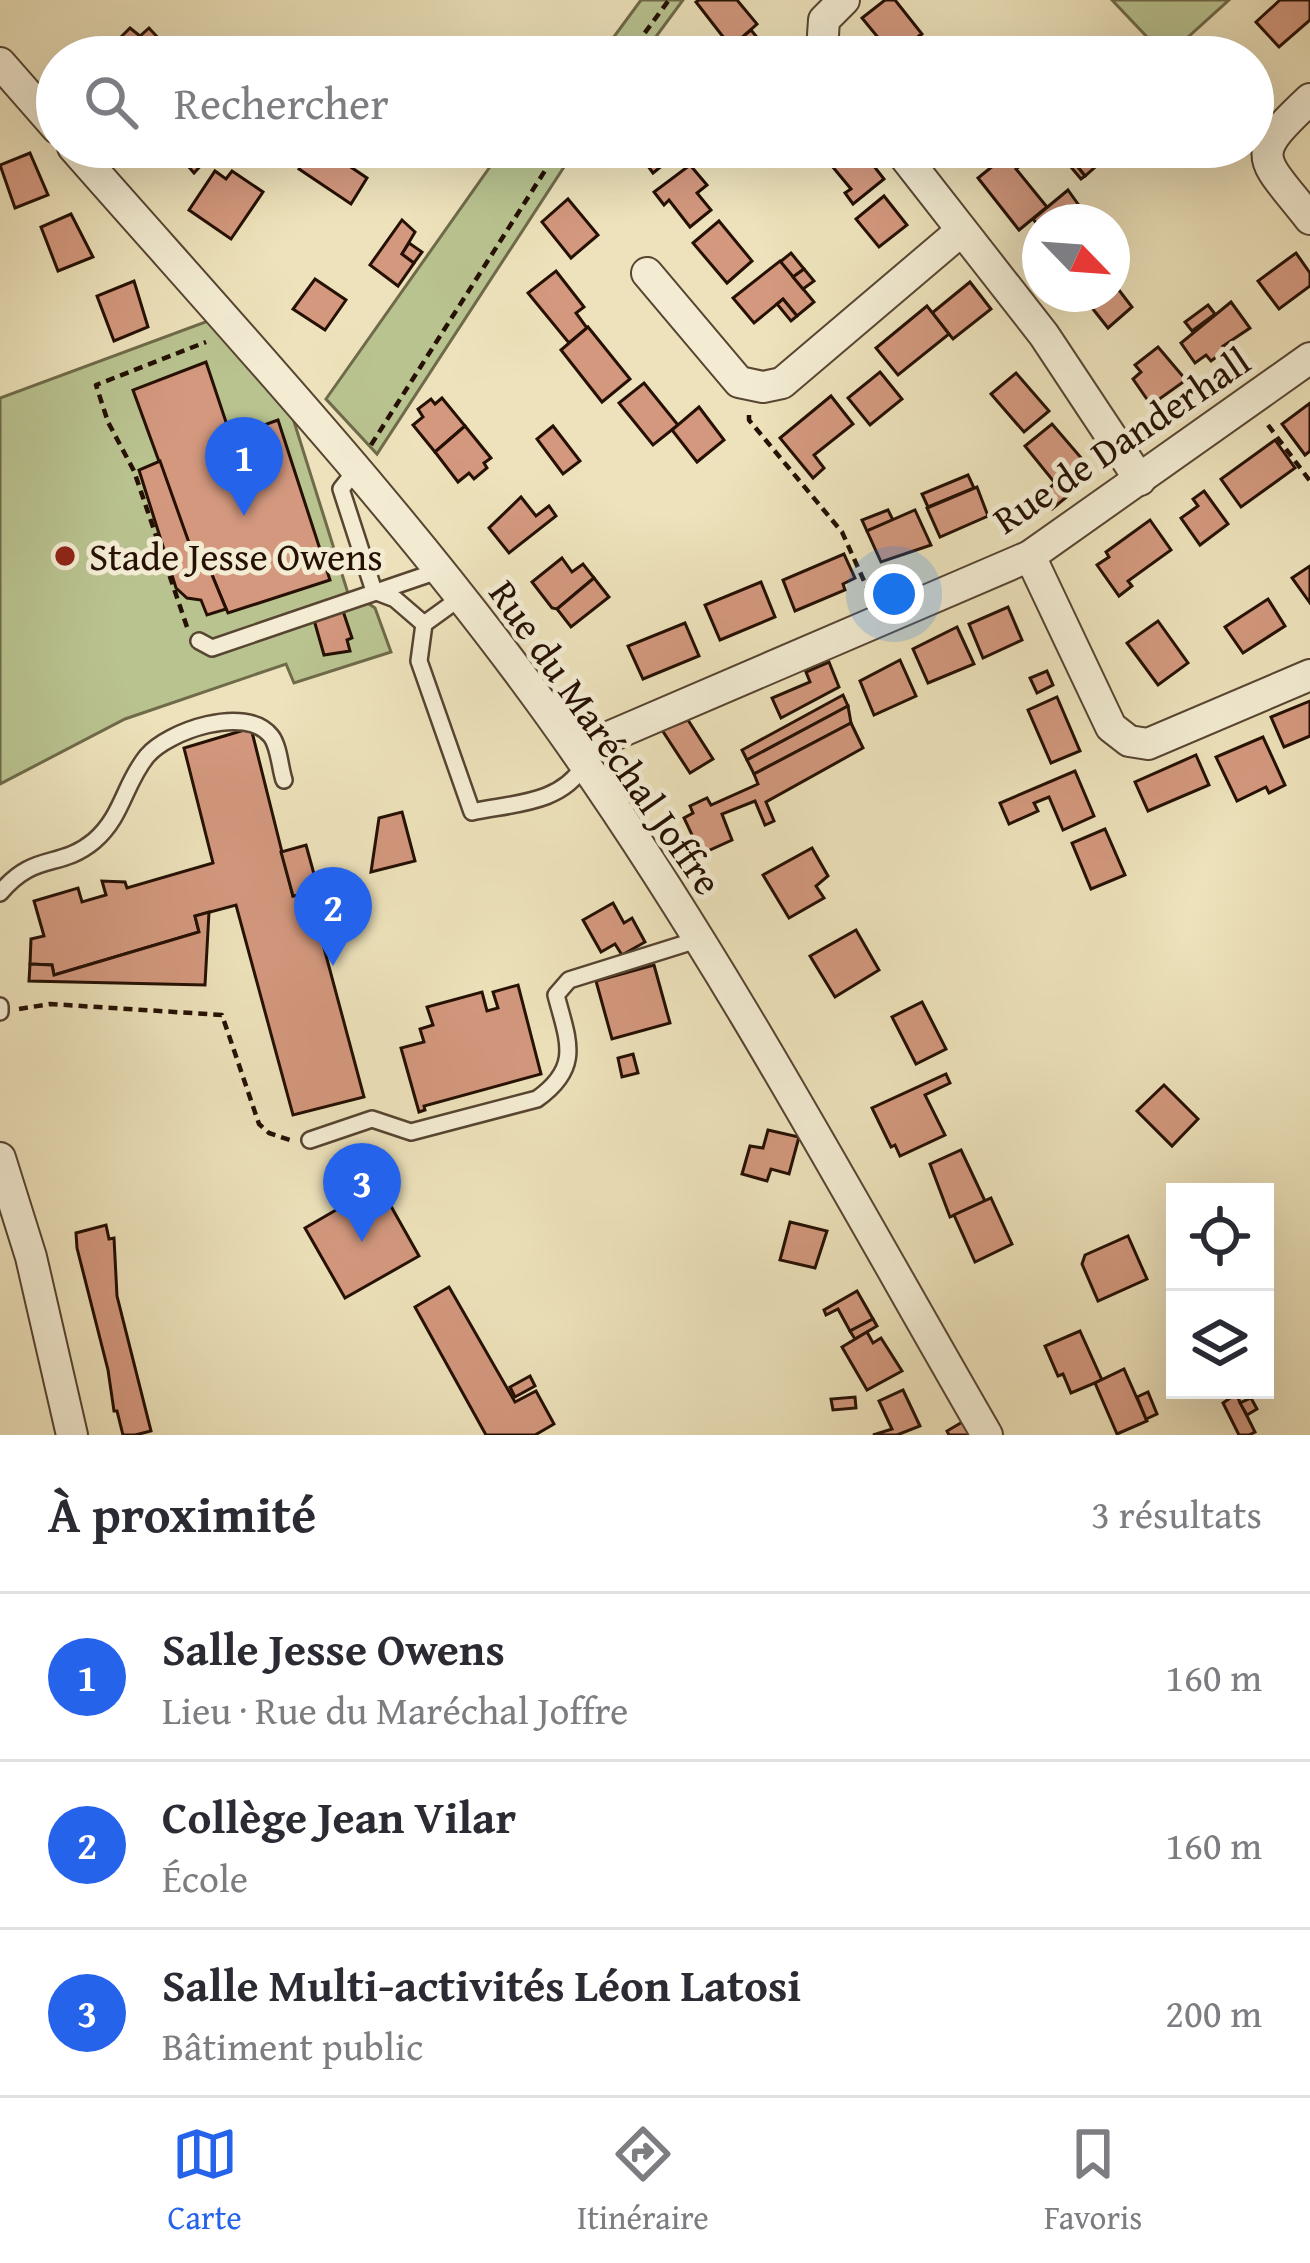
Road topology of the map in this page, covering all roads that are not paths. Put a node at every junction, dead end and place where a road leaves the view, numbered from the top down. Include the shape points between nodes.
1 (844, 0) edge
2 (823, 36) edge
3 (0, 63) edge
4 (1310, 98) edge
5 (36, 104) edge
6 (1274, 132) edge
7 (92, 168) edge
8 (913, 168) edge
9 (1271, 168) edge
10 (1310, 219) edge
11 (961, 231) junction
12 (647, 273) dead end
13 (1310, 358) edge
14 (356, 470) junction
15 (1140, 480) junction
16 (1030, 556) junction
17 (433, 564) junction
18 (374, 591) junction
19 (460, 598) junction
20 (424, 624) junction
21 (199, 641) road end
22 (1310, 675) edge
23 (580, 758) junction
24 (284, 780) dead end
25 (0, 893) edge
26 (700, 939) junction
27 (310, 1140) road end
28 (0, 1159) edge
29 (72, 1435) edge
30 (988, 1435) edge

1 - 2 street via 824,20
3 - 5 street
4 - 6 street
7 - 14 street, Rue du Maréchal Joffre
8 - 11 street
9 - 10 street
11 - 12 street via 782,383 763,388 739,382
11 - 15 street via 1044,335
13 - 15 street, Rue de Danderhall
14 - 17 street, Rue du Maréchal Joffre
14 - 18 lane via 341,489
15 - 16 street, Rue de Danderhall
16 - 22 street via 1111,727 1130,741 1148,744
16 - 23 street, Rue de Danderhall
17 - 18 lane via 426,574
17 - 19 street, Rue du Maréchal Joffre
18 - 20 lane
18 - 21 lane via 212,648
19 - 20 lane
19 - 23 street, Rue du Maréchal Joffre
20 - 23 lane via 419,662 472,812 556,795 573,783
23 - 26 street, Rue du Maréchal Joffre
24 - 25 lane via 272,737 257,727 234,720 170,735 94,840 16,874
26 - 27 lane via 558,988 570,1051 555,1086 538,1099 411,1132 372,1120
26 - 30 street, Rue du Maréchal Joffre
28 - 29 street

